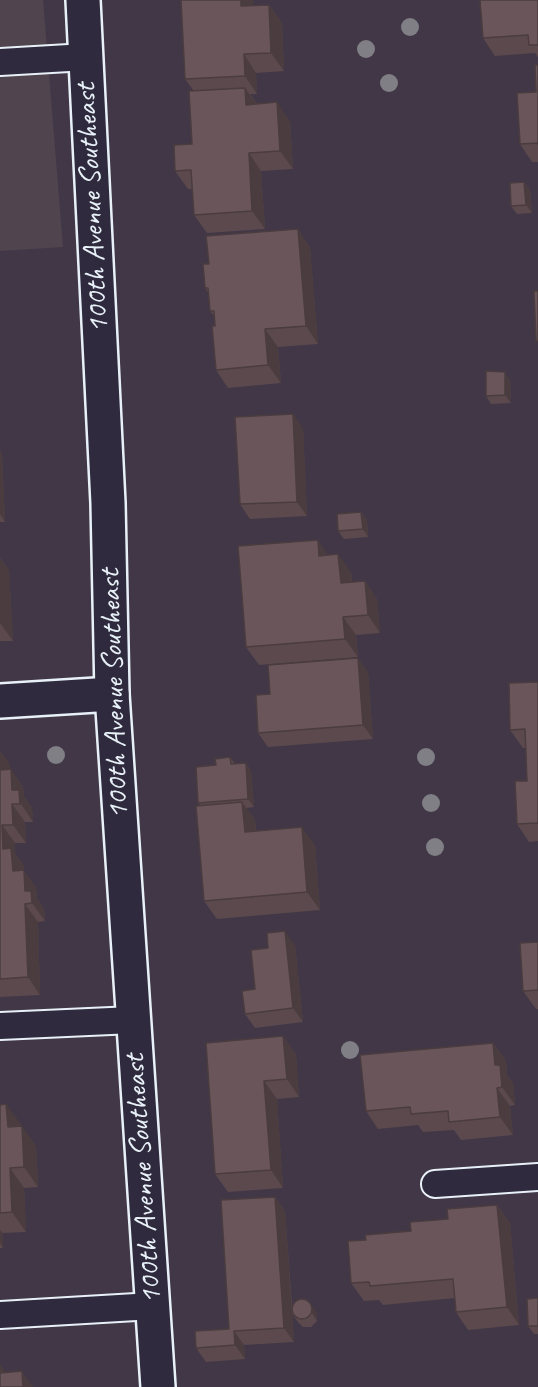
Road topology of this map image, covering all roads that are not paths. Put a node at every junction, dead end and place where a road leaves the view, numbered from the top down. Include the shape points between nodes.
1 (83, 0) edge
2 (86, 57) junction
3 (0, 62) edge
4 (112, 694) junction
5 (0, 701) edge
6 (134, 1020) junction
7 (0, 1026) edge
8 (538, 1177) edge
9 (435, 1184) dead end
10 (153, 1306) junction
11 (0, 1315) edge
12 (158, 1387) edge

1 - 2 street, 100th Avenue Southeast
2 - 3 lane
2 - 4 street, 100th Avenue Southeast via 108,503
4 - 5 street
4 - 6 street, 100th Avenue Southeast
6 - 7 lane
6 - 10 street, 100th Avenue Southeast
8 - 9 lane
10 - 11 lane
10 - 12 street, 100th Avenue Southeast

